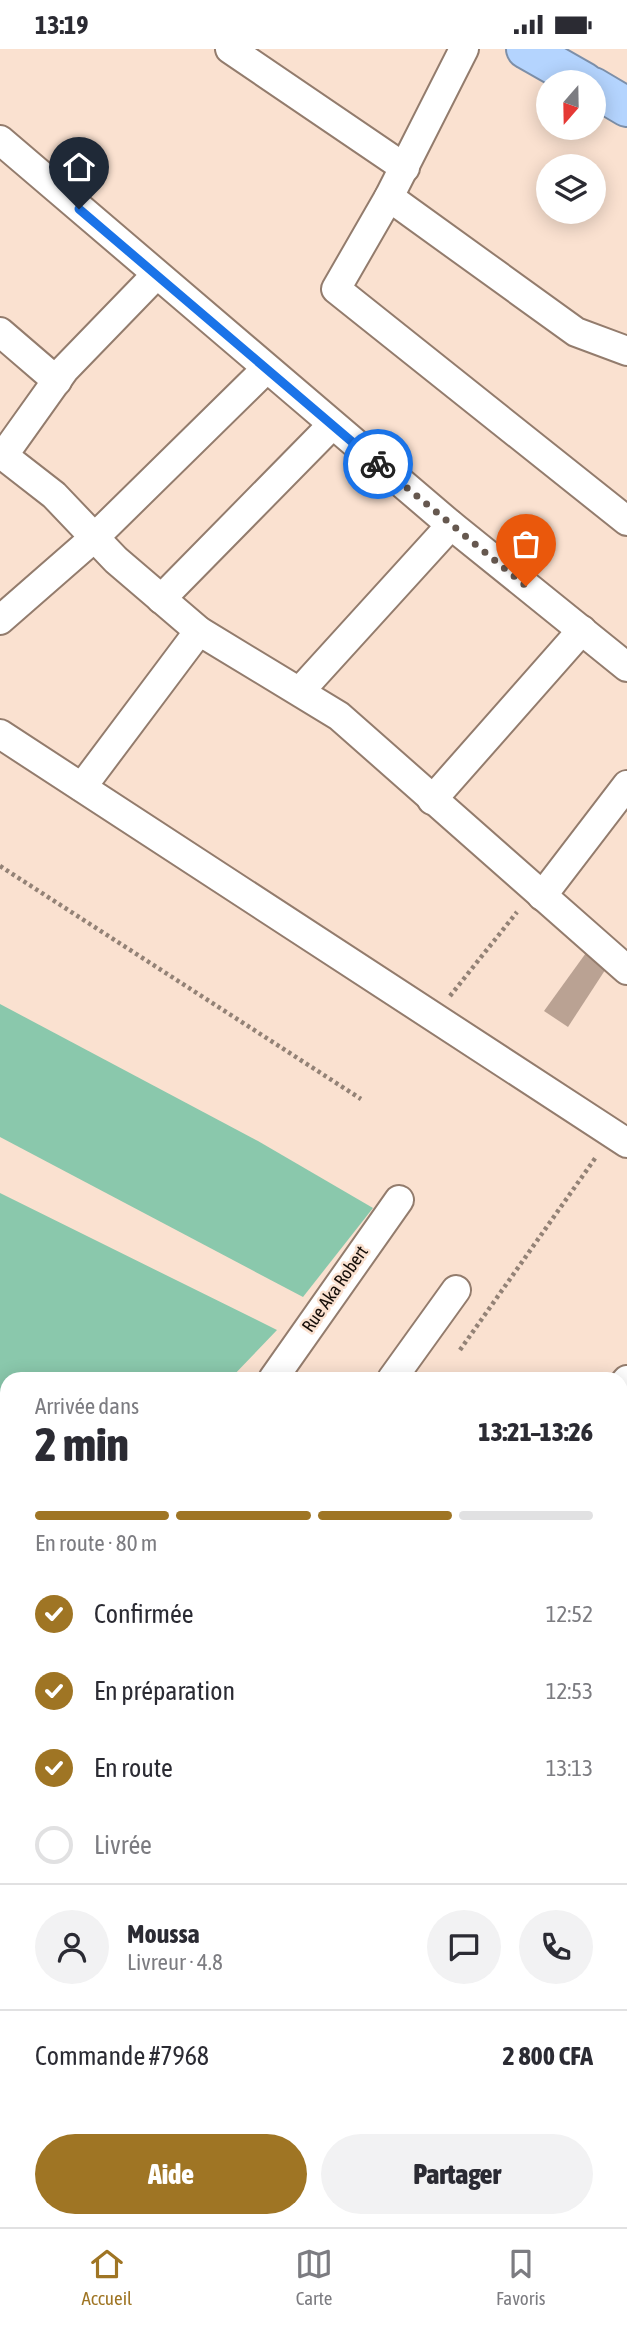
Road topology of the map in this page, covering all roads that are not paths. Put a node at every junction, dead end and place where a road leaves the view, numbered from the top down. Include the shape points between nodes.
1 (230, 49) edge
2 (464, 49) edge
3 (526, 49) edge
4 (563, 70) edge
5 (606, 95) edge
6 (627, 107) edge
7 (0, 140) edge
8 (405, 168) junction
9 (389, 197) junction
10 (156, 275) junction
11 (0, 332) edge
12 (627, 351) edge
13 (266, 369) junction
14 (57, 380) junction
15 (332, 425) junction
16 (1, 454) edge
17 (627, 521) edge
18 (450, 525) junction
19 (95, 537) junction
20 (161, 599) junction
21 (0, 619) edge
22 (582, 630) junction
23 (199, 631) junction
24 (627, 667) edge
25 (300, 691) junction
26 (0, 733) edge
27 (627, 785) edge
28 (82, 787) junction
29 (432, 800) junction
30 (538, 893) junction
31 (627, 970) edge
32 (620, 1138) edge
33 (399, 1200) dead end
34 (456, 1290) dead end
35 (278, 1372) edge
36 (396, 1372) edge

1 - 8 street
2 - 8 street
3 - 4 highway
5 - 6 highway
7 - 10 street
8 - 9 street
9 - 12 street via 576,332
9 - 17 street via 336,289
10 - 13 street
10 - 14 street
11 - 14 street
13 - 15 street
13 - 19 street
14 - 16 street
15 - 18 street
15 - 20 street
16 - 19 street via 54,495
18 - 22 street
18 - 25 street
19 - 20 street
19 - 21 street
20 - 23 street
22 - 24 street
22 - 29 street
23 - 25 street
23 - 28 street
25 - 29 street via 339,716
26 - 28 street
27 - 30 street
28 - 32 street
29 - 30 street
30 - 31 street
33 - 35 street, Rue Aka Robert
34 - 36 street

